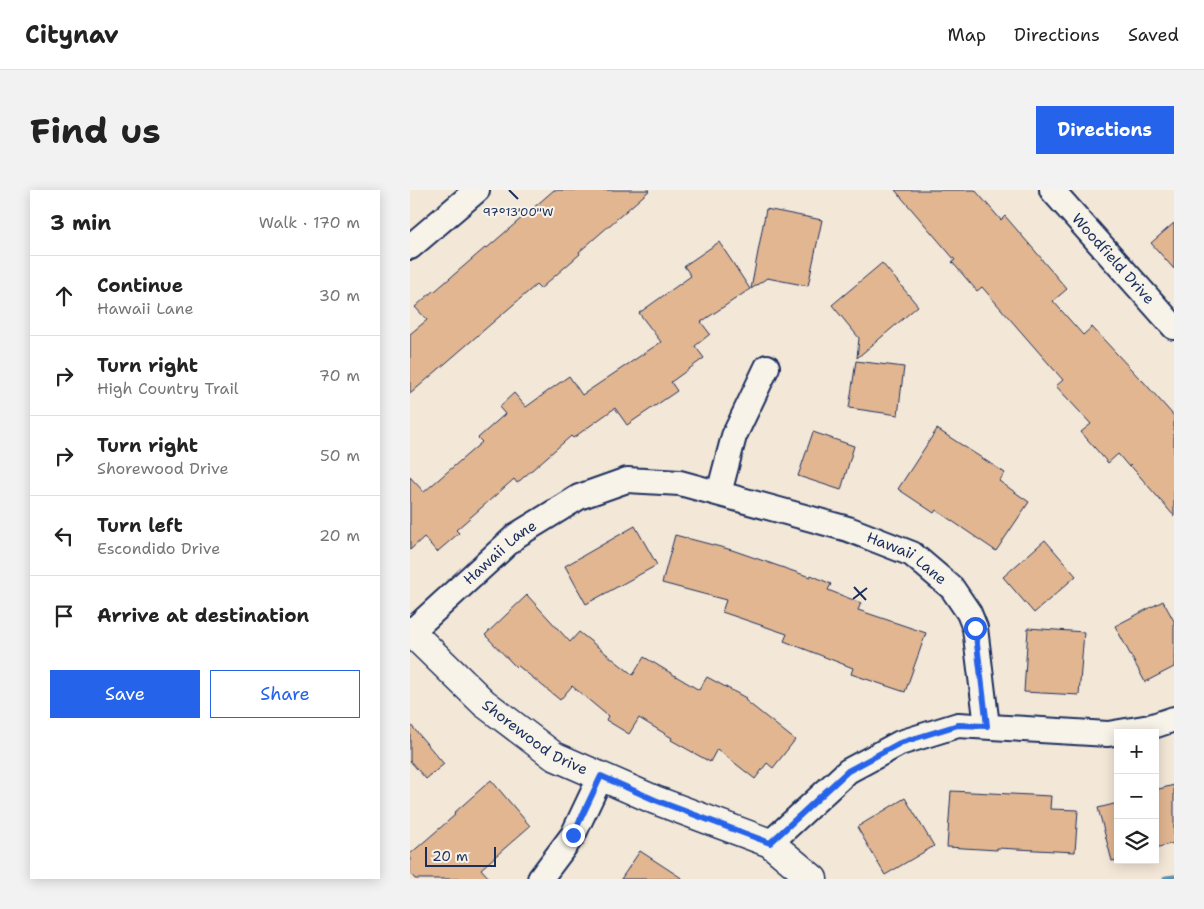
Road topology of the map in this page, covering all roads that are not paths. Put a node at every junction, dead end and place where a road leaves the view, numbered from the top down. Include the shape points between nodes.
1 (477, 190) edge
2 (1052, 190) edge
3 (410, 247) edge
4 (1174, 327) edge
5 (767, 367) dead end
6 (719, 494) junction
7 (410, 632) edge
8 (1174, 719) edge
9 (987, 726) junction
10 (601, 776) junction
11 (770, 843) junction
12 (540, 879) edge
13 (812, 879) edge

1 - 3 street
2 - 4 street, Woodfield Drive
5 - 6 street via 734,436
6 - 7 street, Hawaii Lane via 680,483 627,480 579,497 517,535
6 - 9 street, Hawaii Lane via 848,529 903,550 952,588 975,628
7 - 10 street, Shorewood Drive via 507,721 554,756
8 - 9 street via 1108,734
9 - 11 street via 958,725 900,743 848,771
10 - 11 street, Shorewood Drive
10 - 12 street via 573,835
11 - 13 street, Shorewood Drive

